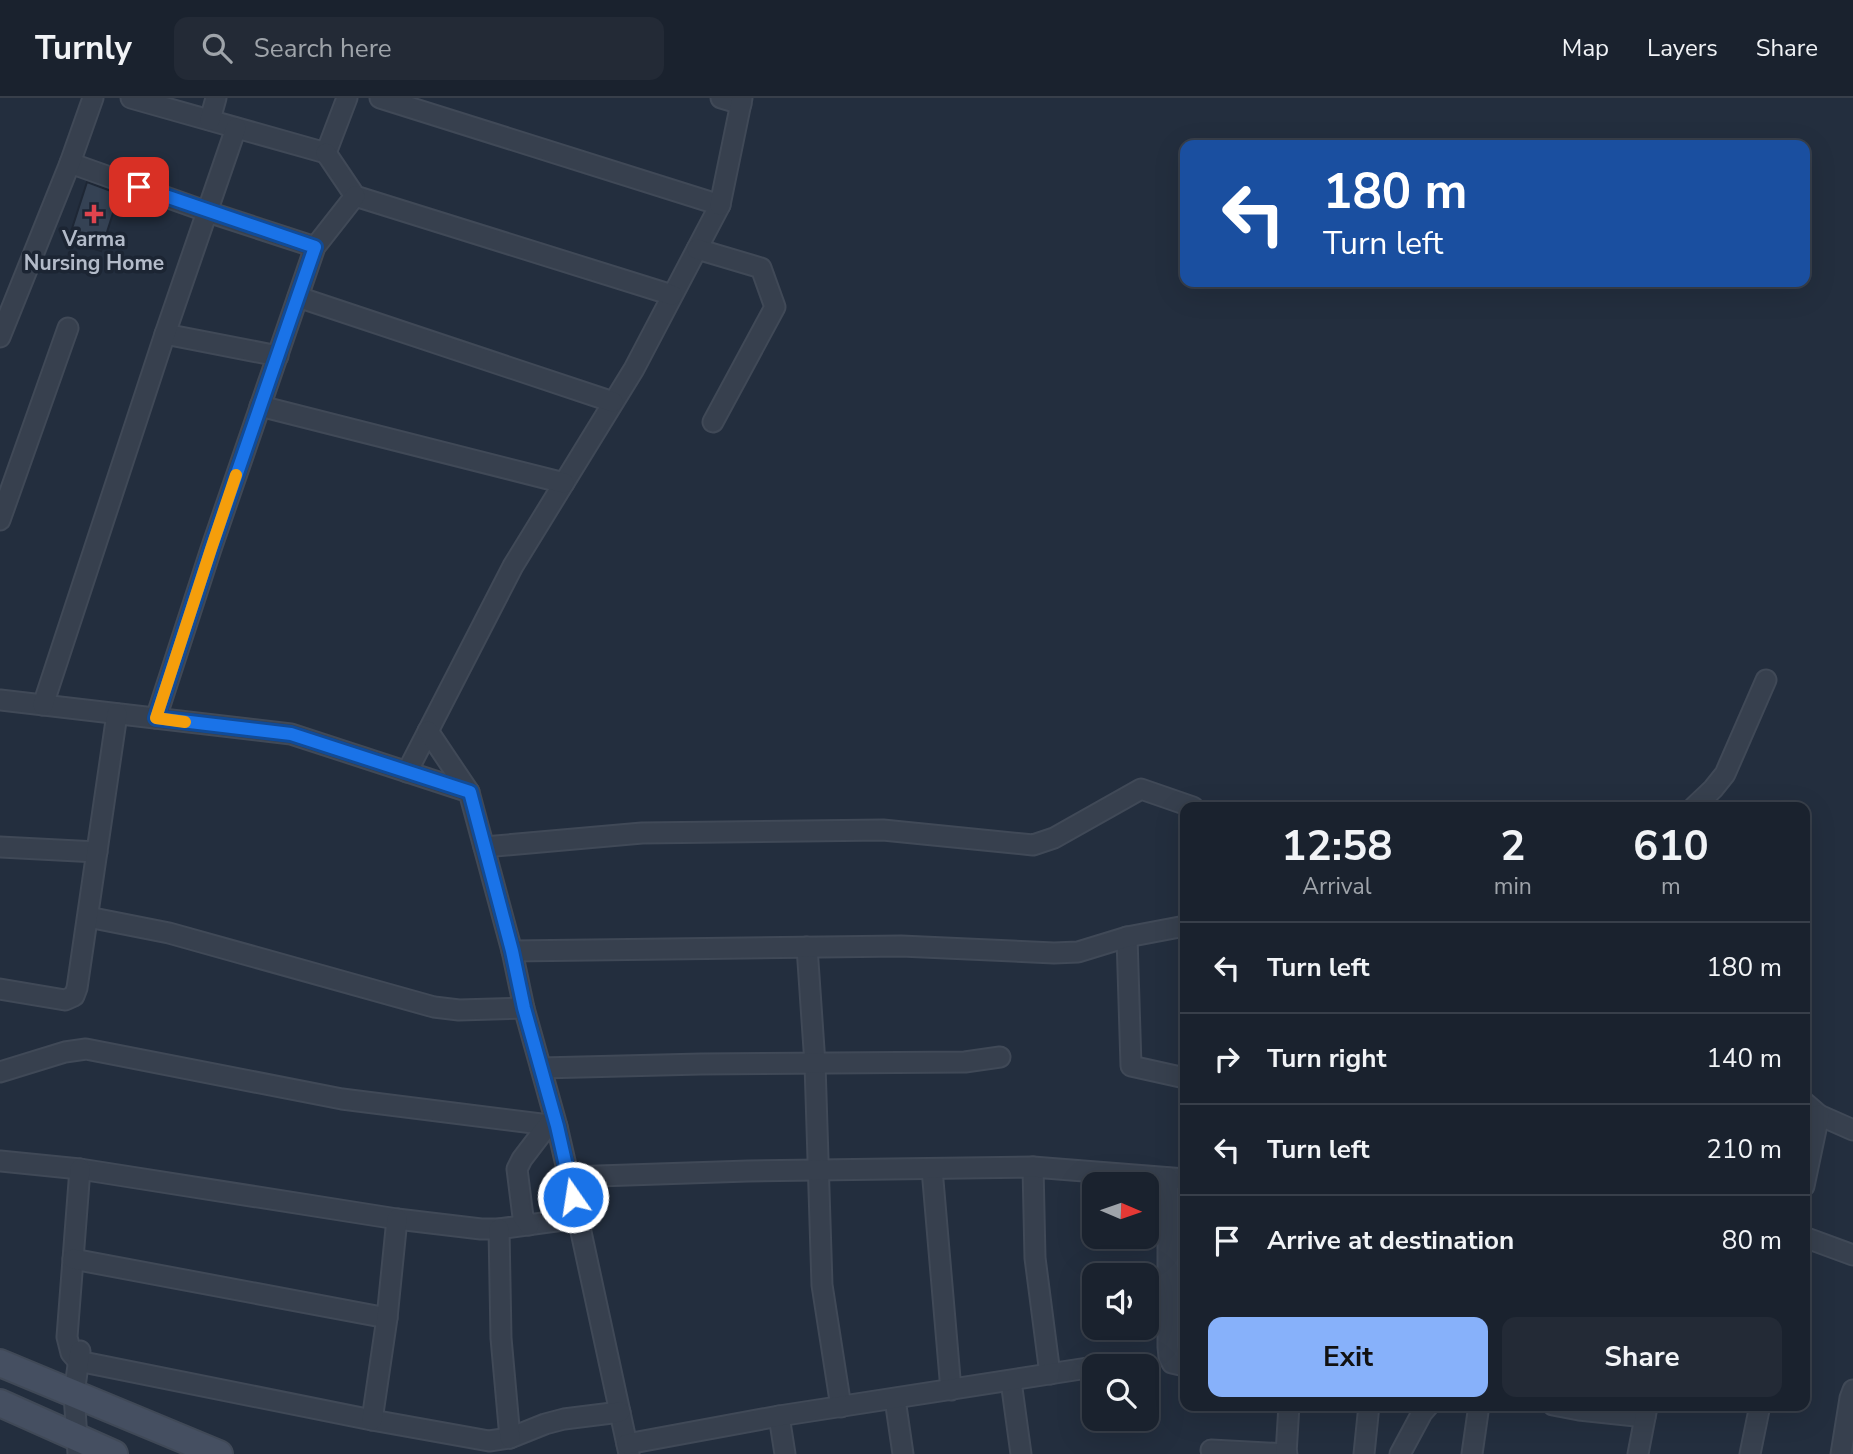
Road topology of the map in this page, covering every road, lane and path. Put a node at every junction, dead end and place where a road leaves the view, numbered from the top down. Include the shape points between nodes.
1 (93, 98) edge
2 (131, 98) edge
3 (216, 98) edge
4 (347, 98) edge
5 (380, 98) edge
6 (721, 98) edge
7 (742, 101) edge
8 (210, 120) junction
9 (236, 128) junction
10 (326, 153) junction
11 (71, 163) junction
12 (355, 196) junction
13 (720, 205) junction
14 (208, 212) junction
15 (315, 247) junction
16 (697, 249) junction
17 (672, 295) junction
18 (298, 297) junction
19 (68, 328) dead end
20 (165, 334) junction
21 (0, 337) edge
22 (278, 356) junction
23 (613, 402) junction
24 (260, 406) junction
25 (713, 422) dead end
26 (564, 483) junction
27 (0, 520) edge
28 (1766, 680) dead end
29 (0, 700) edge
30 (43, 705) junction
31 (117, 714) junction
32 (156, 718) junction
33 (428, 730) junction
34 (407, 772) junction
35 (470, 792) junction
36 (1180, 802) edge
37 (1699, 802) edge
38 (0, 846) edge
39 (484, 848) junction
40 (97, 852) junction
41 (88, 917) junction
42 (1180, 927) edge
43 (1126, 937) junction
44 (807, 947) junction
45 (512, 951) junction
46 (0, 989) edge
47 (524, 1008) junction
48 (1000, 1057) dead end
49 (815, 1064) junction
50 (541, 1068) junction
51 (0, 1072) edge
52 (1180, 1077) edge
53 (1812, 1108) edge
54 (553, 1126) junction
55 (1810, 1128) edge
56 (1853, 1130) edge
57 (0, 1161) edge
58 (1033, 1167) junction
59 (80, 1169) junction
60 (932, 1169) junction
61 (819, 1171) junction
62 (568, 1177) junction
63 (1176, 1178) edge
64 (578, 1218) junction
65 (397, 1219) junction
66 (529, 1225) junction
67 (499, 1229) junction
68 (1810, 1239) edge
69 (1853, 1255) edge
70 (73, 1259) junction
71 (1177, 1272) edge
72 (387, 1318) junction
73 (79, 1356) junction
74 (0, 1363) edge
75 (1180, 1365) edge
76 (1082, 1369) edge
77 (1050, 1374) junction
78 (1011, 1381) junction
79 (951, 1390) junction
80 (1853, 1390) edge
81 (74, 1394) junction
82 (895, 1399) junction
83 (0, 1403) edge
84 (841, 1407) junction
85 (1289, 1411) edge
86 (1368, 1411) edge
87 (1424, 1411) edge
88 (1478, 1411) edge
89 (1646, 1411) edge
90 (1759, 1411) edge
91 (620, 1412) junction
92 (779, 1416) junction
93 (372, 1420) junction
94 (510, 1438) junction
95 (77, 1446) edge
96 (628, 1449) edge
97 (1211, 1450) dead end
98 (114, 1454) edge
99 (219, 1454) edge
100 (785, 1454) edge
101 (902, 1454) edge
102 (1021, 1454) edge
103 (1287, 1454) edge
104 (1364, 1454) edge
105 (1401, 1454) edge
106 (1472, 1454) edge
107 (1637, 1454) edge
108 (1750, 1454) edge
109 (1840, 1454) edge

1 - 11 street
2 - 8 street
3 - 8 street
4 - 10 street
5 - 13 street
6 - 7 street
7 - 13 street
8 - 9 street
9 - 10 street
9 - 14 street
10 - 12 street
11 - 14 street
11 - 21 street
12 - 15 street
12 - 17 street
13 - 16 street
14 - 15 street
14 - 20 street
15 - 18 street
16 - 17 street
16 - 25 street via 761,268 775,307
17 - 23 street
18 - 22 street
18 - 23 street
19 - 27 street
20 - 22 street
20 - 30 street
22 - 24 street
23 - 26 street
24 - 26 street
24 - 32 street
26 - 33 street via 513,566
28 - 37 street via 1725,774
29 - 30 street
30 - 31 street
31 - 32 street
31 - 40 street
32 - 34 street via 291,734
33 - 34 street
33 - 35 street
34 - 35 street
35 - 39 street
36 - 39 street via 1141,789 1055,838 1033,845 883,830 642,834
38 - 40 street
39 - 45 street
40 - 41 street
41 - 46 street via 74,996 65,1000
41 - 47 street via 169,933 434,1007
42 - 43 street
43 - 44 street via 1078,952 1054,953
43 - 52 street via 1131,1066
44 - 45 street
44 - 49 street
45 - 47 street
47 - 50 street
48 - 49 street via 965,1062
49 - 50 street
49 - 61 street
50 - 54 street
51 - 54 street via 86,1049 342,1099
53 - 55 street
53 - 56 street
54 - 62 street
54 - 66 street via 517,1169 523,1217
57 - 59 street
58 - 60 street
58 - 63 street
58 - 77 street via 1035,1258
59 - 65 street
59 - 70 street
60 - 61 street
60 - 79 street
61 - 62 street
61 - 84 street via 822,1285
62 - 64 street
63 - 71 street
64 - 66 street
64 - 91 street
65 - 67 street
65 - 72 street
66 - 67 street
67 - 94 street via 501,1338
68 - 69 street
70 - 72 street
70 - 73 street via 67,1337 71,1353
71 - 75 street via 1169,1357
72 - 93 street
73 - 81 street
73 - 93 street
74 - 81 main road
76 - 77 street
77 - 78 street
78 - 79 street
78 - 102 street
79 - 82 street
80 - 109 street
81 - 95 street
81 - 99 main road
82 - 84 street
82 - 101 street
83 - 95 main road
84 - 92 street
85 - 103 street
86 - 104 street
87 - 105 street
88 - 106 street
89 - 107 street
90 - 108 street
91 - 94 street via 564,1419
91 - 96 street
92 - 96 street
92 - 100 street
93 - 94 street via 489,1441
95 - 98 main road
97 - 103 street

